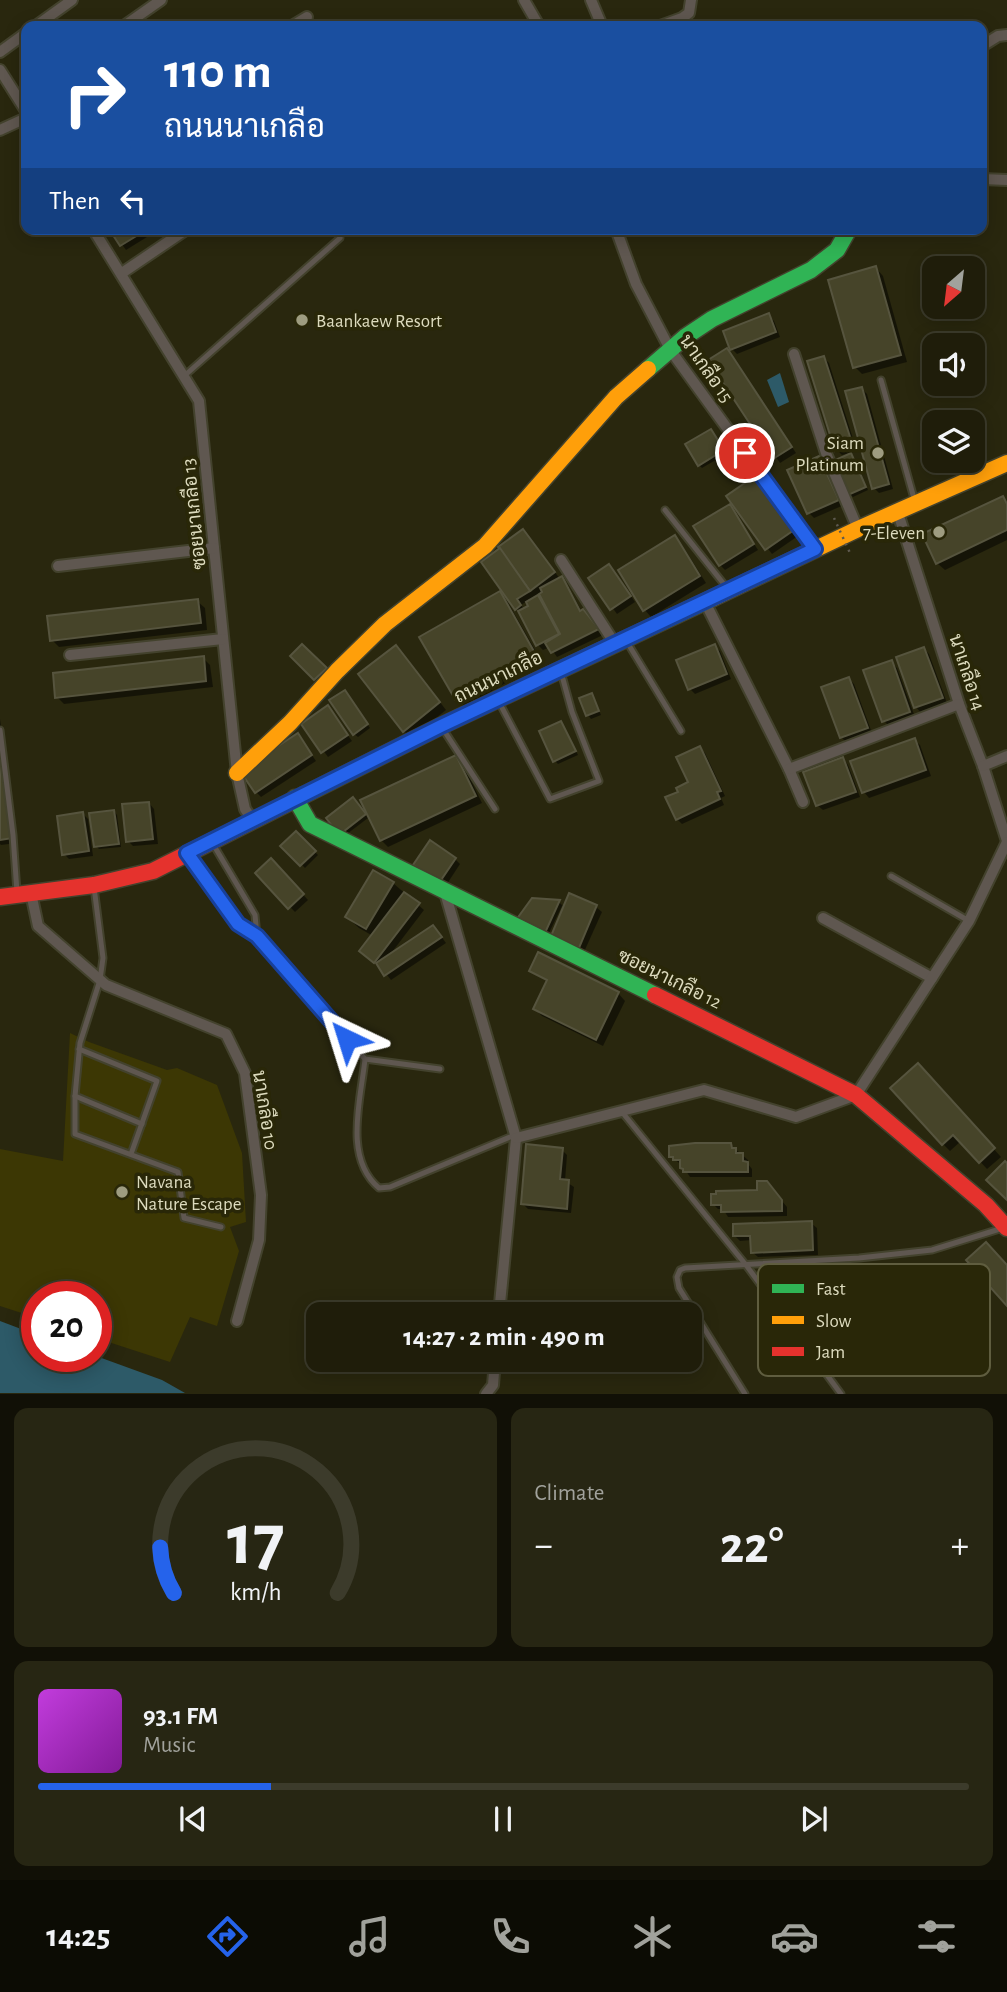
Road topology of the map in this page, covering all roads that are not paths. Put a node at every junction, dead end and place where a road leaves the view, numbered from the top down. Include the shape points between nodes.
1 (72, 0) edge
2 (161, 0) edge
3 (524, 0) edge
4 (591, 0) edge
5 (691, 0) edge
6 (307, 17) dead end
7 (43, 21) edge
8 (131, 21) edge
9 (300, 21) edge
10 (536, 21) edge
11 (600, 21) edge
12 (674, 21) edge
13 (1007, 35) edge
14 (21, 37) edge
15 (987, 43) edge
16 (0, 52) edge
17 (0, 70) edge
18 (21, 99) edge
19 (21, 120) edge
20 (0, 130) edge
21 (987, 179) edge
22 (1007, 180) edge
23 (97, 235) edge
24 (178, 235) edge
25 (618, 235) edge
26 (846, 235) edge
27 (341, 238) dead end
28 (122, 273) junction
29 (671, 351) junction
30 (794, 354) dead end
31 (183, 377) junction
32 (881, 380) dead end
33 (1007, 463) edge
34 (915, 505) junction
35 (665, 510) dead end
36 (898, 513) junction
37 (858, 529) junction
38 (214, 548) junction
39 (815, 549) junction
40 (561, 560) dead end
41 (58, 566) dead end
42 (729, 590) junction
43 (705, 601) junction
44 (223, 639) junction
45 (621, 641) junction
46 (69, 655) dead end
47 (560, 669) junction
48 (498, 700) junction
49 (959, 704) junction
50 (441, 726) junction
51 (0, 730) edge
52 (681, 731) dead end
53 (1007, 756) edge
54 (983, 766) junction
55 (789, 769) junction
56 (237, 773) junction
57 (295, 798) junction
58 (803, 802) dead end
59 (495, 809) dead end
60 (253, 821) junction
61 (211, 842) junction
62 (1007, 842) edge
63 (187, 853) junction
64 (891, 876) dead end
65 (94, 885) junction
66 (444, 889) junction
67 (24, 894) junction
68 (0, 897) edge
69 (823, 918) dead end
70 (969, 921) junction
71 (257, 936) junction
72 (932, 978) junction
73 (100, 980) junction
74 (79, 1049) junction
75 (365, 1059) junction
76 (440, 1069) dead end
77 (856, 1095) junction
78 (75, 1096) junction
79 (622, 1112) junction
80 (142, 1124) junction
81 (516, 1136) junction
82 (131, 1154) junction
83 (221, 1227) dead end
84 (1006, 1227) edge
85 (758, 1264) edge
86 (762, 1264) edge
87 (746, 1265) junction
88 (758, 1281) edge
89 (500, 1302) edge
90 (237, 1321) dead end
91 (494, 1372) edge
92 (828, 1376) edge
93 (486, 1394) edge
94 (745, 1394) edge
95 (841, 1394) edge

1 - 7 street
2 - 8 street
3 - 10 street
4 - 11 street
5 - 12 street via 689,13
6 - 9 street
13 - 15 street
14 - 16 street
17 - 18 street
19 - 20 street
21 - 22 street
23 - 28 street, ซอยนาเกลือ 13
24 - 28 street
25 - 29 street, นาเกลือ 15 via 635,284
26 - 29 street via 837,250 811,270 712,318
27 - 31 lane
28 - 31 street, ซอยนาเกลือ 13
29 - 39 street, นาเกลือ 15
29 - 56 street via 604,409 485,546 384,624
30 - 37 street via 827,456
31 - 38 street, ซอยนาเกลือ 13 via 199,401
32 - 34 lane
33 - 34 street, ถนนนาเกลือ
34 - 36 street, ถนนนาเกลือ
35 - 42 lane
36 - 37 street, ถนนนาเกลือ
36 - 49 street, นาเกลือ 14
37 - 39 street, ถนนนาเกลือ
38 - 41 street
38 - 44 street, ซอยนาเกลือ 13
39 - 42 street, ถนนนาเกลือ
40 - 45 street
42 - 43 street, ถนนนาเกลือ
43 - 45 street, ถนนนาเกลือ
43 - 55 street
44 - 46 street
44 - 56 street, ซอยนาเกลือ 13
45 - 47 street, ถนนนาเกลือ
45 - 52 lane
47 - 48 street, ถนนนาเกลือ
47 - 48 lane via 599,781 550,799
48 - 50 street, ถนนนาเกลือ
49 - 54 street, นาเกลือ 14
49 - 55 street
50 - 57 street, ถนนนาเกลือ
50 - 59 lane
51 - 67 lane
53 - 54 street
54 - 62 street, นาเกลือ 14
55 - 58 street
56 - 60 street, ซอยนาเกลือ 13 via 245,809
57 - 60 street, ถนนนาเกลือ
57 - 66 street, ซอยนาเกลือ 12 via 310,824
60 - 61 street, ถนนนาเกลือ
61 - 63 street, ถนนนาเกลือ
61 - 71 lane via 255,915
62 - 70 street
63 - 65 street, ถนนนาเกลือ via 153,871
63 - 71 lane via 238,924
64 - 70 lane
65 - 67 street, ถนนนาเกลือ
65 - 73 lane via 103,946
66 - 77 street, ซอยนาเกลือ 12
66 - 81 street
67 - 68 street, ถนนนาเกลือ
67 - 73 street, นาเกลือ 10 via 38,926
69 - 72 street
70 - 72 street
71 - 75 lane
72 - 77 street
73 - 74 lane
73 - 90 street, นาเกลือ 10 via 226,1034 245,1073 261,1195 259,1240
74 - 78 lane
74 - 80 lane via 157,1081
75 - 76 lane
75 - 81 lane via 357,1151 370,1181 379,1188
77 - 79 street via 796,1117 704,1090
77 - 84 street, ซอยนาเกลือ 12
78 - 80 lane
78 - 82 lane via 75,1134
79 - 81 street
79 - 87 lane
80 - 82 lane
81 - 89 street
82 - 83 lane via 178,1172 184,1218
84 - 86 lane via 932,1250
85 - 87 lane
87 - 88 lane
87 - 94 lane via 685,1268 677,1277 683,1295
91 - 93 street
92 - 95 lane

